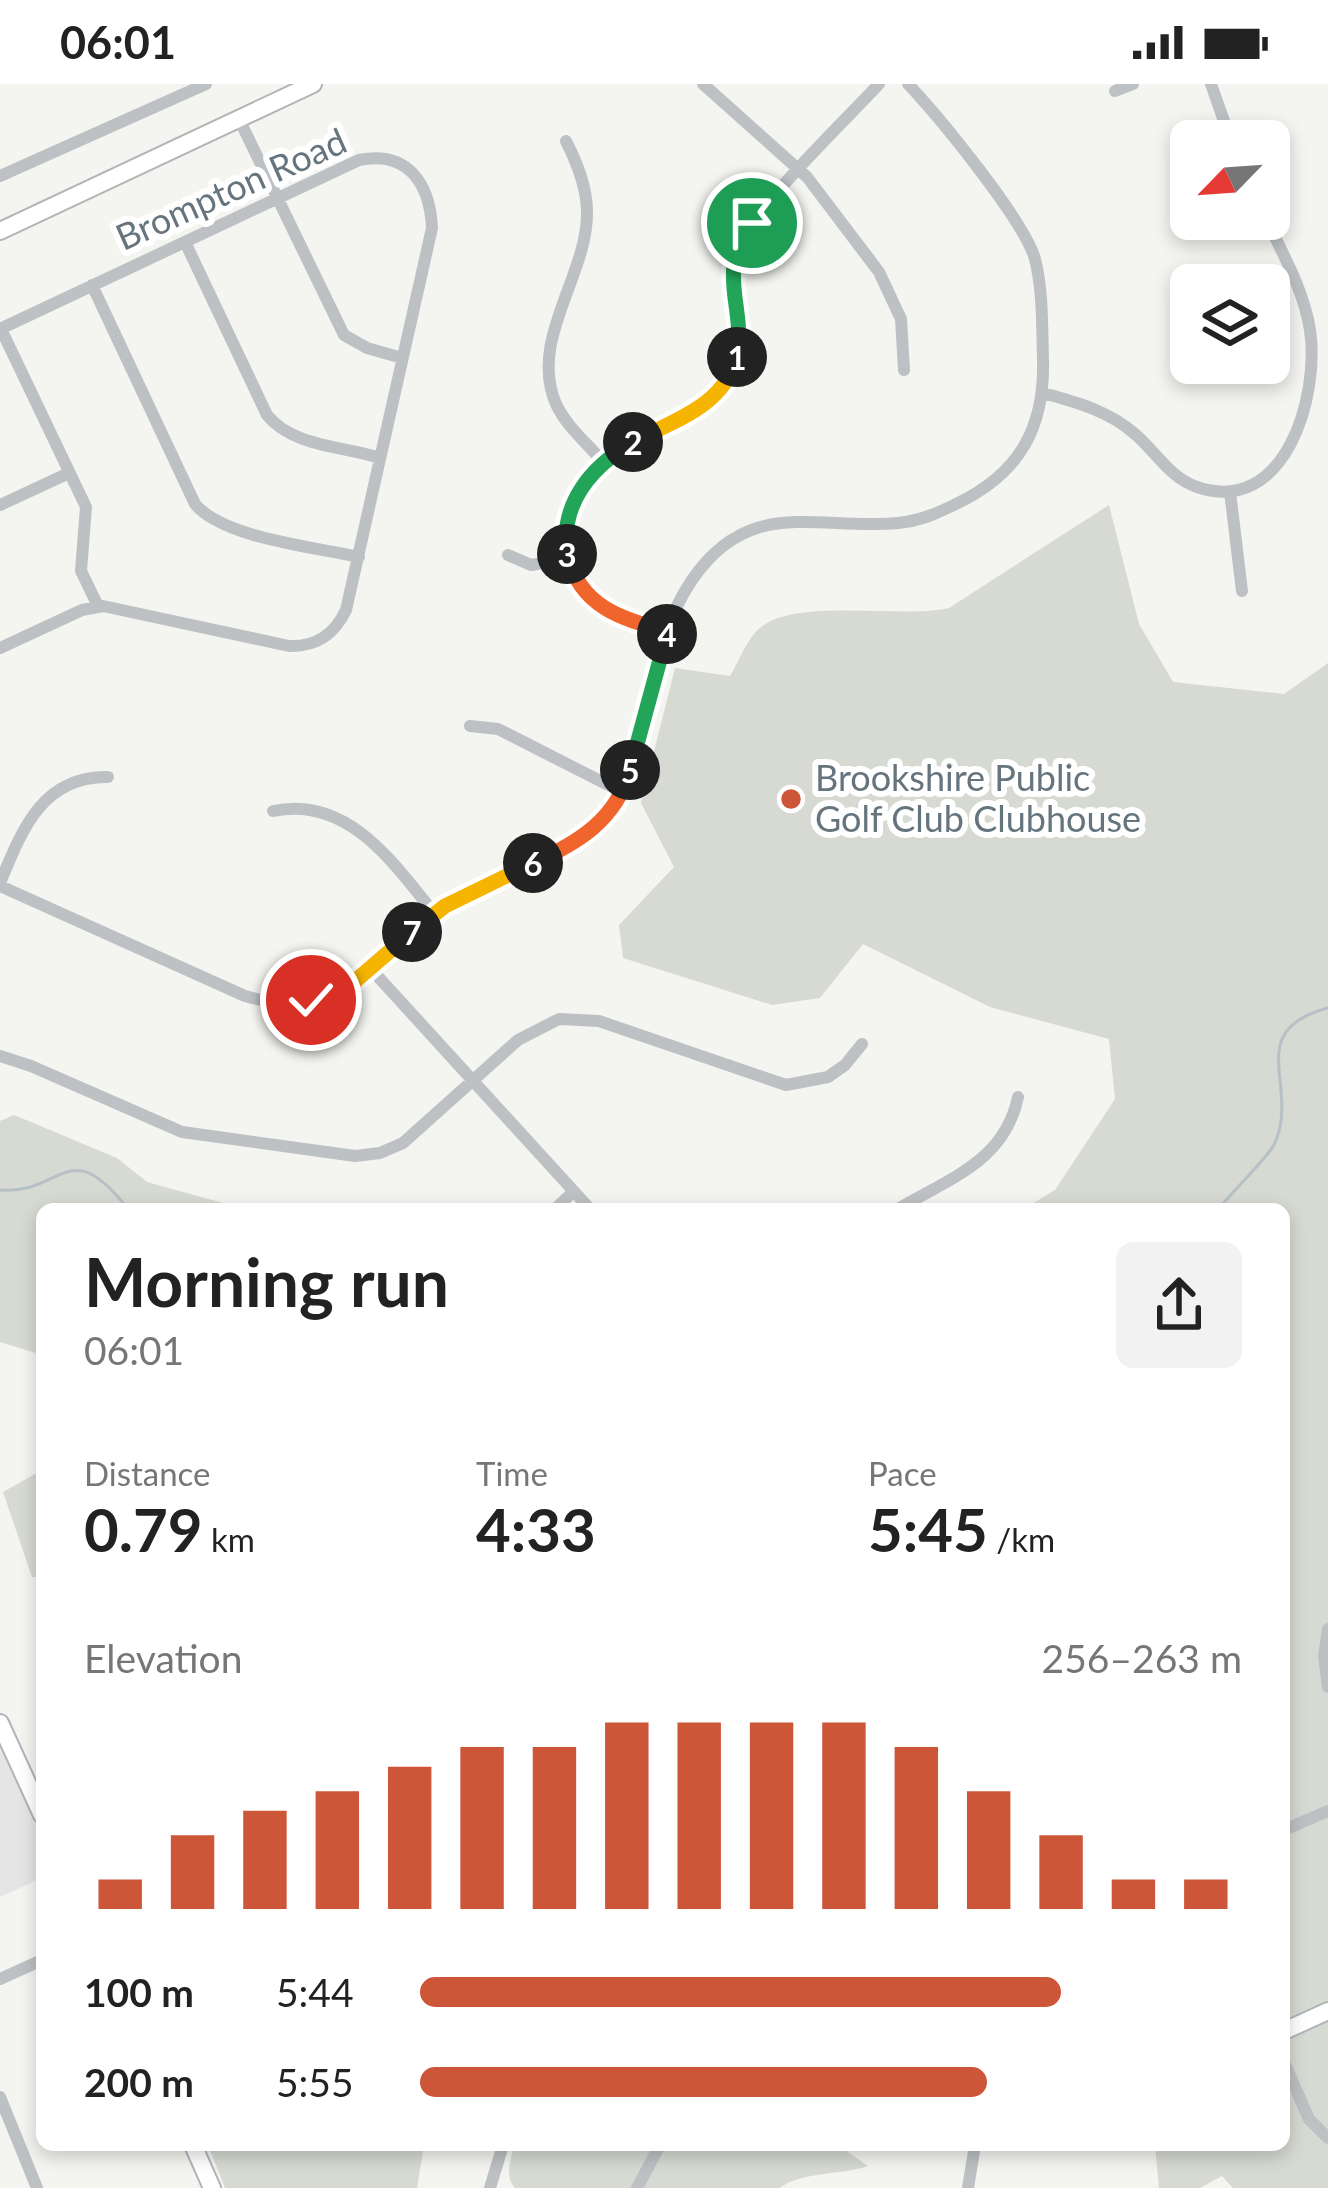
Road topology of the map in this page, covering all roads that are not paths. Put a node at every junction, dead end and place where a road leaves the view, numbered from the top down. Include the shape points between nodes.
1 (206, 84) edge
2 (313, 84) edge
3 (703, 84) edge
4 (879, 84) edge
5 (908, 84) edge
6 (1133, 84) edge
7 (1210, 84) edge
8 (1115, 91) dead end
9 (239, 118) junction
10 (1223, 120) edge
11 (566, 141) dead end
12 (799, 171) junction
13 (0, 176) edge
14 (277, 199) junction
15 (0, 231) edge
16 (1274, 240) edge
17 (185, 242) junction
18 (92, 286) junction
19 (0, 329) edge
20 (402, 358) junction
21 (904, 370) dead end
22 (1043, 393) junction
23 (380, 458) junction
24 (603, 462) junction
25 (69, 472) junction
26 (1230, 492) junction
27 (0, 506) edge
28 (508, 555) dead end
29 (358, 557) junction
30 (568, 559) junction
31 (1242, 591) dead end
32 (98, 606) junction
33 (668, 631) junction
34 (0, 648) edge
35 (470, 726) dead end
36 (108, 777) dead end
37 (622, 792) junction
38 (273, 811) dead end
39 (0, 884) edge
40 (434, 913) junction
41 (371, 969) junction
42 (862, 1045) dead end
43 (0, 1057) edge
44 (473, 1081) junction
45 (1018, 1097) dead end
46 (573, 1192) junction
47 (561, 1203) edge
48 (584, 1203) edge
49 (908, 1203) edge
50 (1328, 1628) edge
51 (1328, 1687) edge
52 (0, 1723) edge
53 (36, 1784) edge
54 (1328, 1811) edge
55 (1290, 1827) edge
56 (36, 1963) edge
57 (0, 1979) edge
58 (1328, 2011) edge
59 (1290, 2028) edge
60 (1290, 2076) edge
61 (0, 2097) edge
62 (1328, 2138) edge
63 (196, 2151) edge
64 (501, 2151) edge
65 (657, 2151) edge
66 (974, 2151) edge
67 (37, 2188) edge
68 (212, 2188) edge
69 (490, 2188) edge
70 (637, 2188) edge
71 (968, 2188) edge

1 - 13 street
2 - 9 street
3 - 12 street
4 - 12 street
5 - 22 street via 1031,249
6 - 8 street
7 - 10 street
9 - 14 street
9 - 15 street
11 - 24 street via 587,221 550,379 565,418
12 - 21 street via 886,282 902,326
12 - 24 street via 734,254 739,339 726,383 697,410
14 - 17 street, Brompton Road
14 - 20 street via 344,335
14 - 20 street, Brompton Road via 368,158 396,161 418,176 432,229
16 - 26 street via 1304,306 1312,361 1285,458 1259,482
17 - 18 street, Brompton Road
17 - 23 street via 277,428
18 - 19 street, Brompton Road
18 - 29 street via 203,514
19 - 25 street
20 - 23 street, Brompton Road
22 - 26 street via 1115,419 1184,481
22 - 33 street via 1021,456 983,490 916,520 803,520 758,529 706,563
23 - 29 street, Brompton Road
24 - 30 street via 570,508
25 - 27 street
25 - 32 street via 87,517 81,572
26 - 31 street
28 - 30 street via 531,565
29 - 32 street, Brompton Road via 341,622 303,647
30 - 33 street via 594,603
32 - 34 street
33 - 37 street
35 - 37 street via 499,729
36 - 39 street via 76,780 44,800
37 - 40 street via 573,844
38 - 40 street via 306,808 344,820
39 - 41 street via 256,999 311,1000
40 - 41 street
41 - 44 street
42 - 44 street via 828,1077 786,1085 599,1021 567,1018 533,1030
43 - 44 street via 182,1132 355,1156 403,1143
44 - 46 street
45 - 49 street via 992,1151
46 - 47 street
46 - 48 street
50 - 51 street
52 - 53 street
54 - 55 street
56 - 57 street
58 - 59 street
60 - 62 street via 1309,2119
61 - 67 street
63 - 68 street
64 - 69 street
65 - 70 street
66 - 71 street

